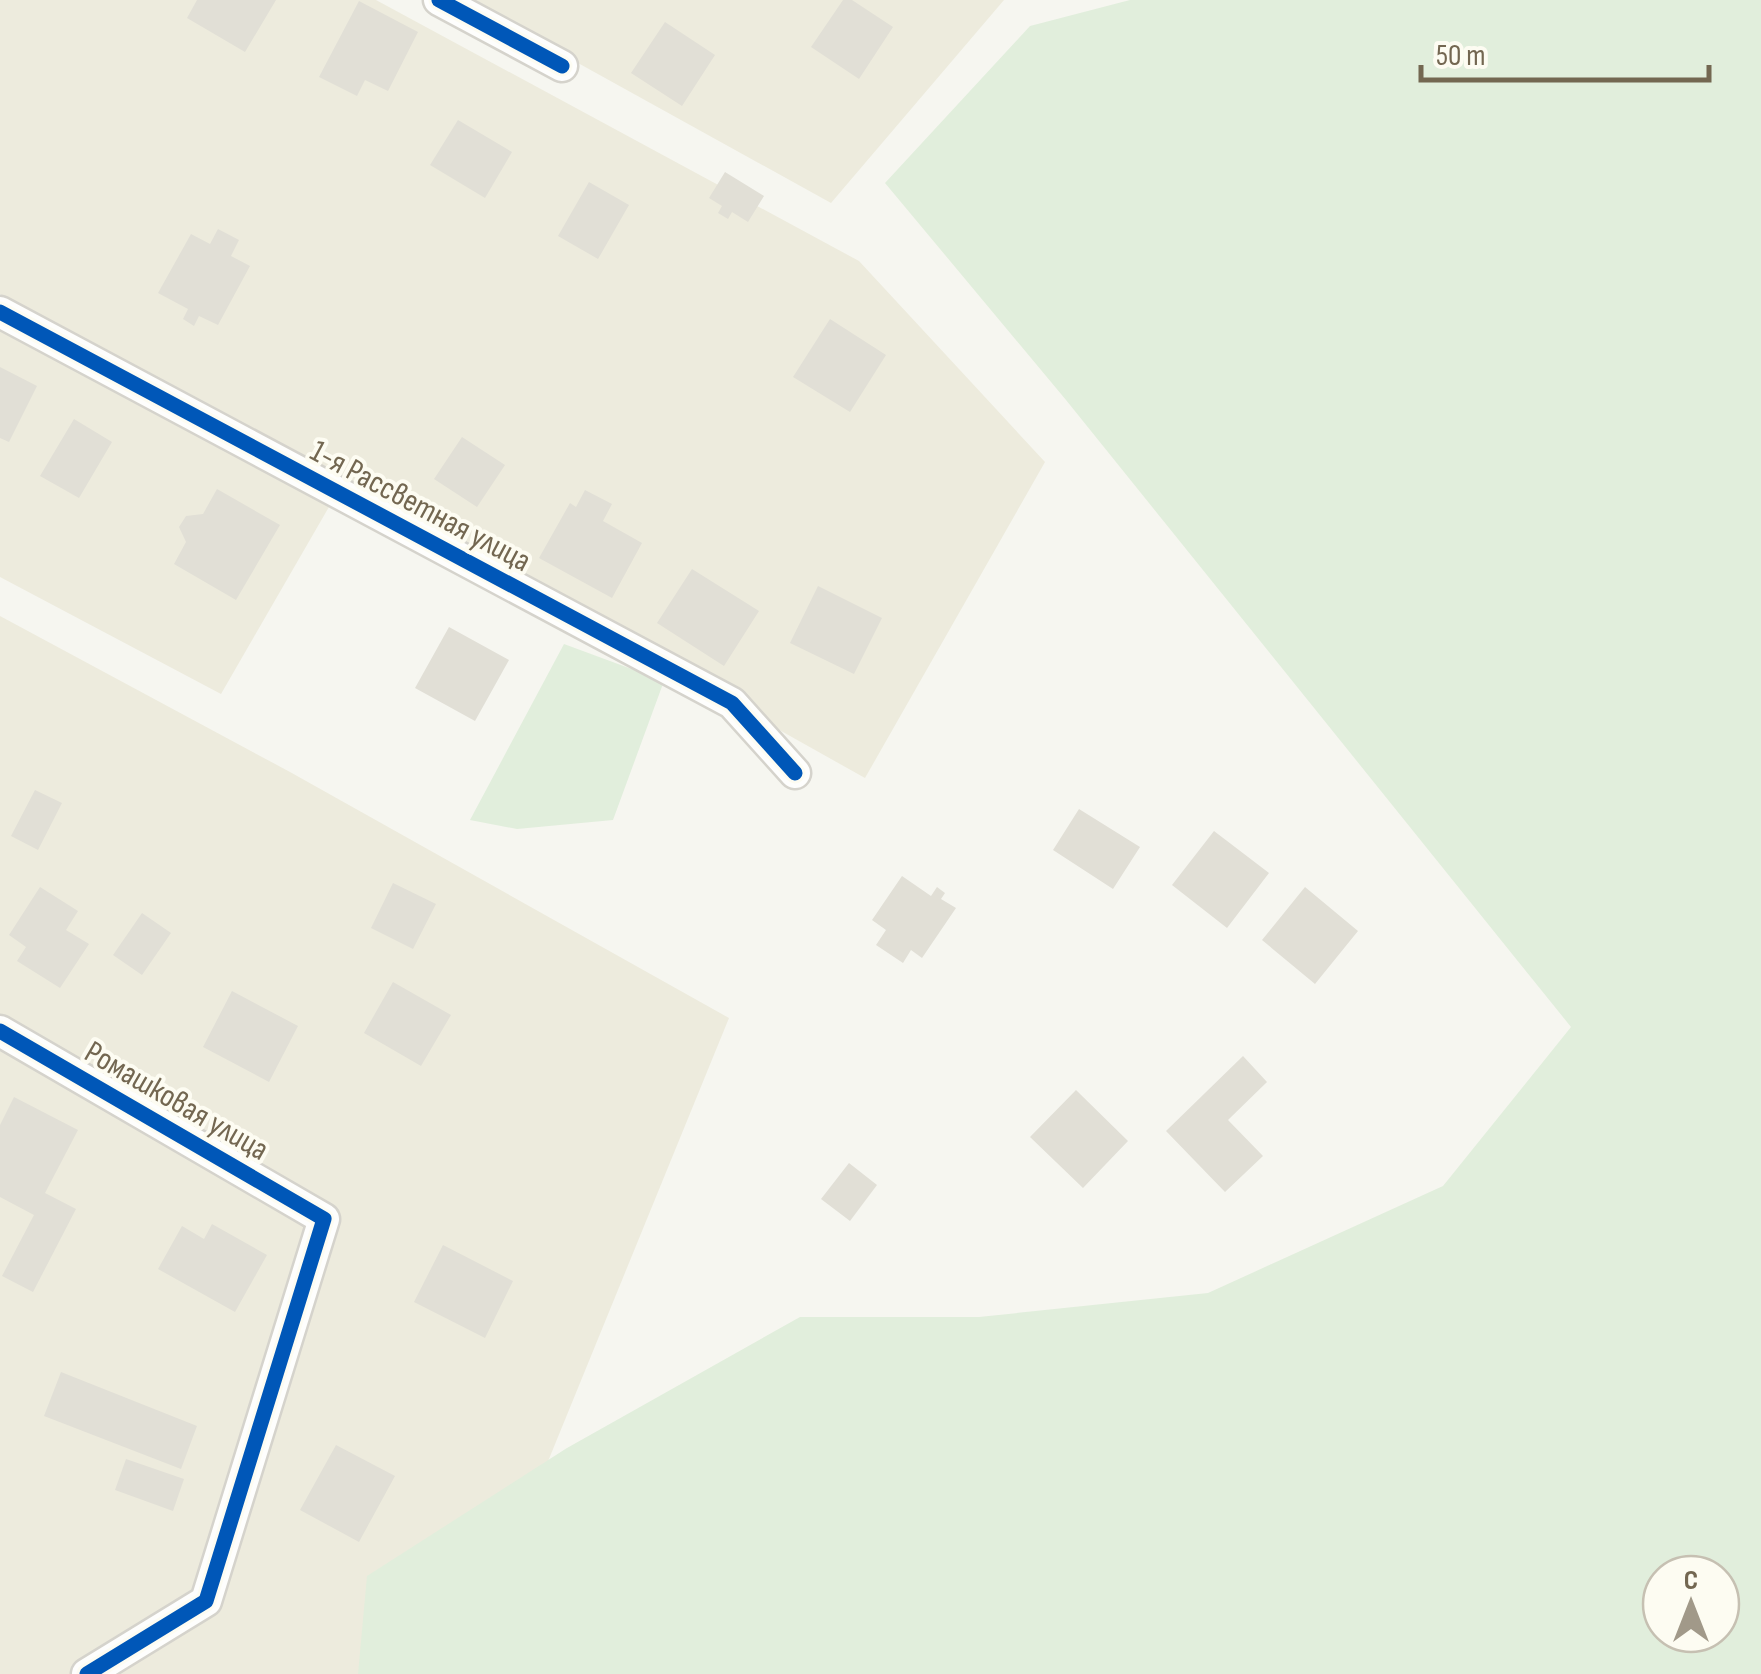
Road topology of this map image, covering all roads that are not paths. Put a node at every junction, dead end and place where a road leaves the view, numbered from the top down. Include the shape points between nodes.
1 (439, 0) edge
2 (562, 66) dead end
3 (0, 312) edge
4 (795, 773) dead end
5 (0, 1031) edge
6 (87, 1674) edge

1 - 2 street
3 - 4 street, 1-я Рассветная улица via 732,703
5 - 6 street, Ромашковая улица via 324,1219 206,1601

